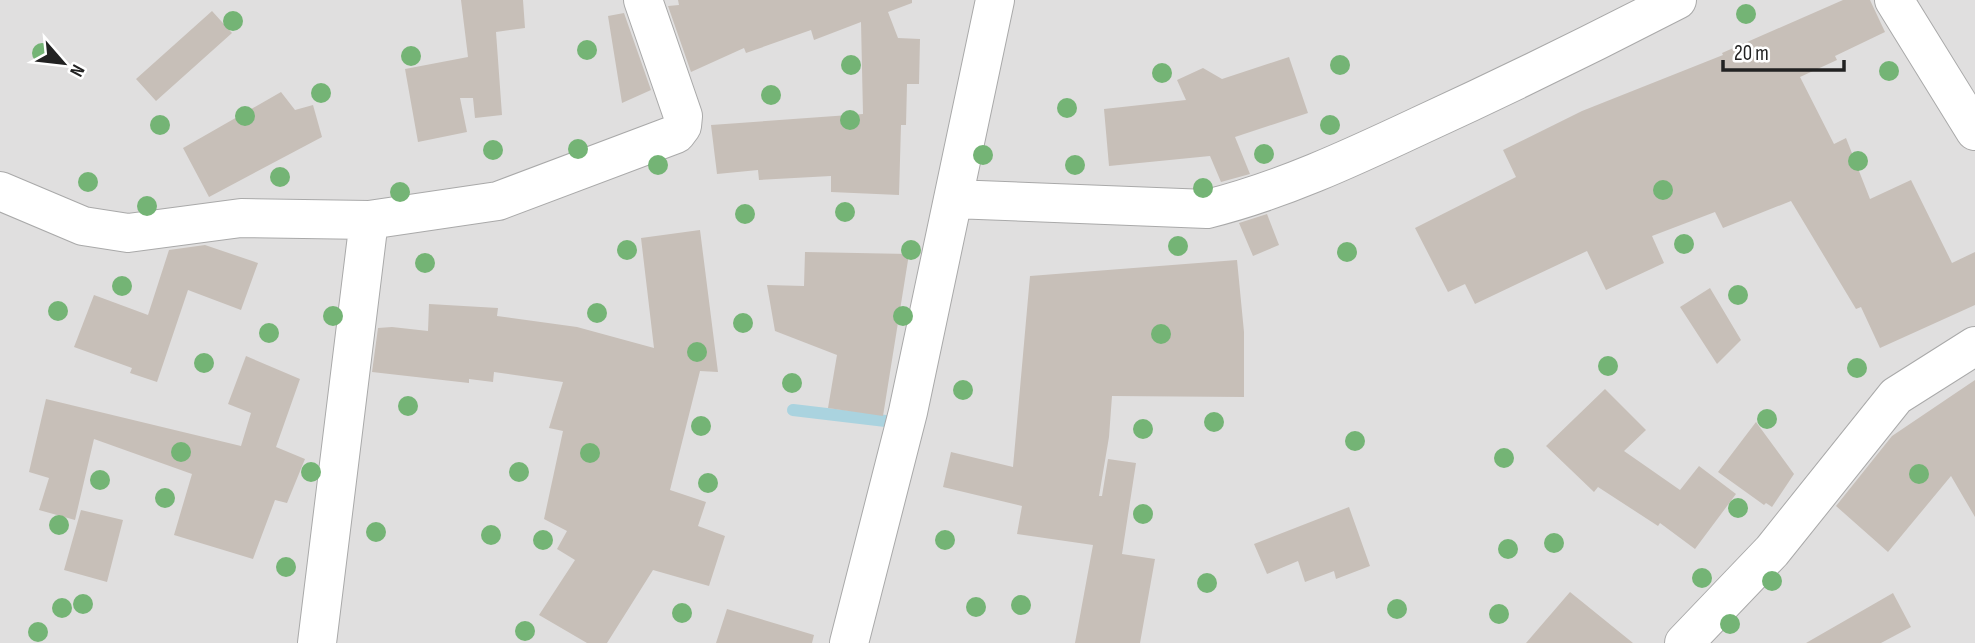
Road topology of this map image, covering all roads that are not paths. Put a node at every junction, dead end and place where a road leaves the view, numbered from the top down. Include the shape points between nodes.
1 (643, 0) edge
2 (995, 0) edge
3 (1677, 0) edge
4 (1894, 0) edge
5 (1975, 131) edge
6 (0, 191) edge
7 (953, 199) junction
8 (369, 220) junction
9 (1975, 346) edge
10 (317, 643) edge
11 (849, 643) edge
12 (1684, 643) edge

1 - 8 street via 683,116 676,134 498,201
2 - 7 street
3 - 7 street via 1346,160 1232,203 1207,209
4 - 5 street
6 - 8 street via 83,226 128,233 241,218
7 - 11 street via 908,412
8 - 10 street
9 - 12 street via 1896,396 1772,551

